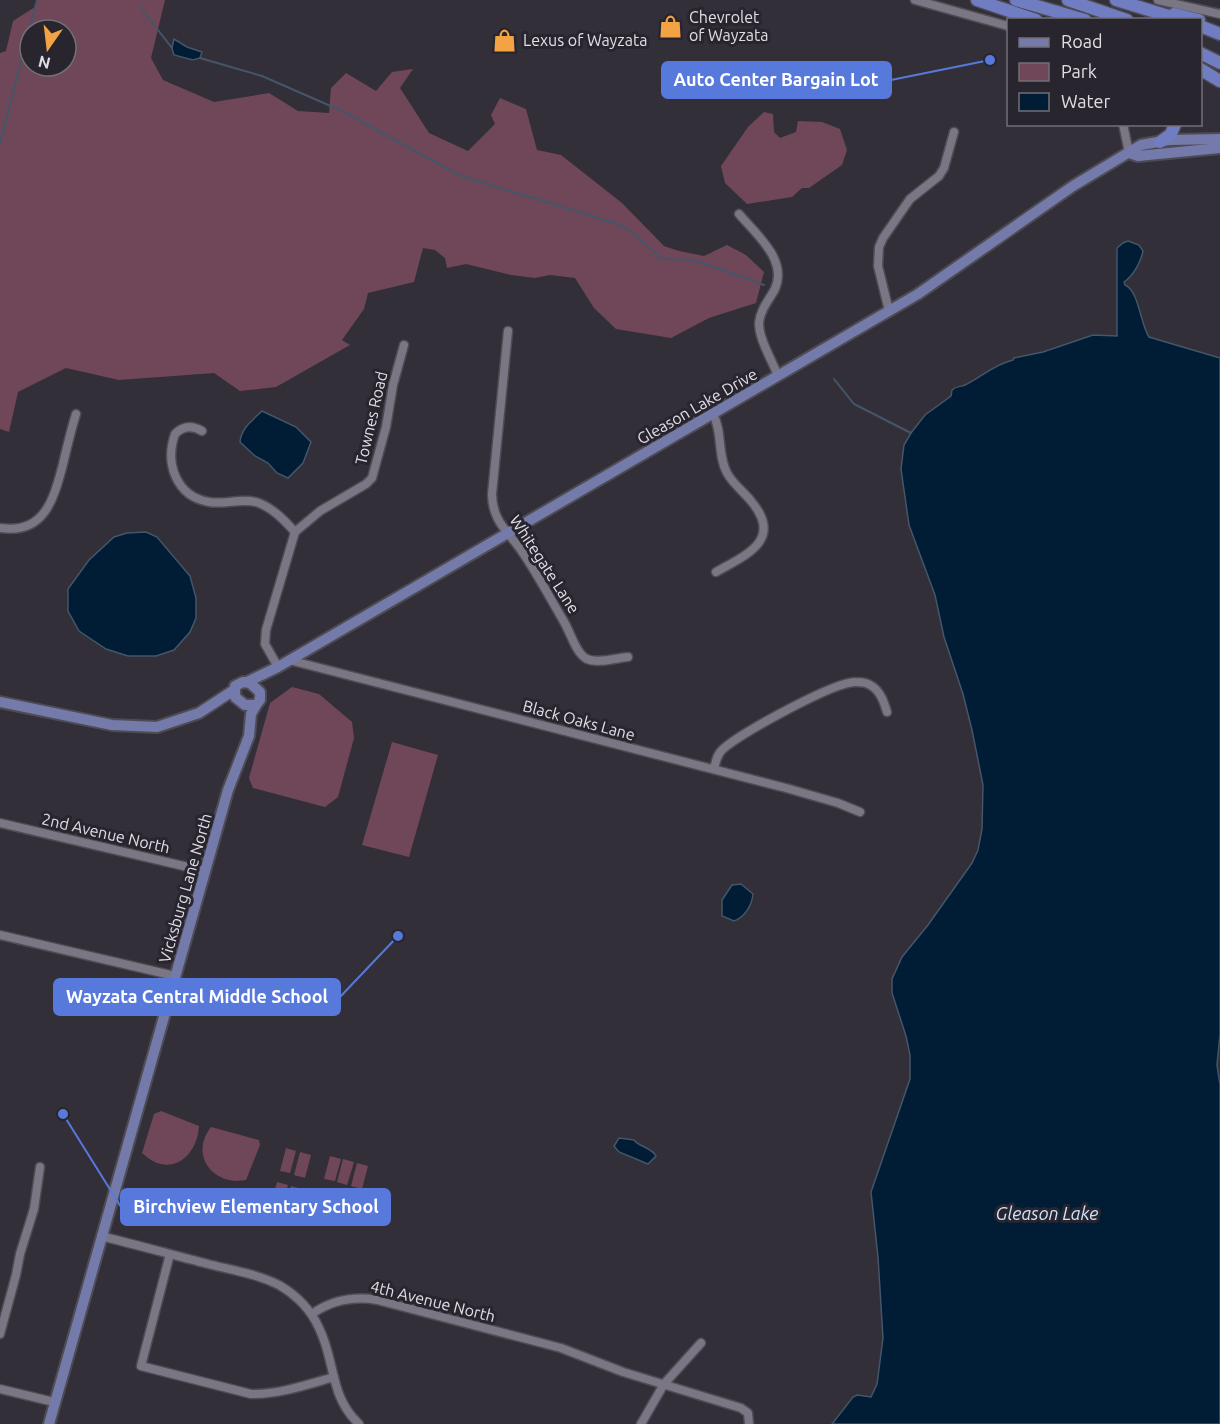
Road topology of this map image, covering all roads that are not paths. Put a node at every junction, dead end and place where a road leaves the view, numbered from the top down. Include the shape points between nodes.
1 (915, 0) edge
2 (976, 0) edge
3 (1016, 0) edge
4 (1068, 0) edge
5 (1116, 0) edge
6 (1157, 5) edge
7 (1220, 14) edge
8 (1030, 18) edge
9 (1078, 18) edge
10 (1121, 18) edge
11 (1179, 18) edge
12 (1194, 18) edge
13 (1202, 21) edge
14 (1007, 26) edge
15 (1220, 26) edge
16 (1202, 27) edge
17 (1220, 34) edge
18 (1202, 53) edge
19 (1220, 63) edge
20 (1202, 70) edge
21 (1220, 81) edge
22 (1123, 126) edge
23 (1174, 126) edge
24 (954, 132) dead end
25 (1220, 139) edge
26 (1160, 142) junction
27 (1220, 148) edge
28 (1129, 153) junction
29 (739, 214) dead end
30 (888, 311) junction
31 (508, 331) dead end
32 (404, 345) dead end
33 (778, 376) junction
34 (76, 414) dead end
35 (713, 414) junction
36 (202, 431) dead end
37 (0, 528) edge
38 (295, 532) junction
39 (506, 534) junction
40 (716, 572) dead end
41 (627, 657) dead end
42 (289, 660) junction
43 (274, 669) junction
44 (247, 682) junction
45 (258, 689) junction
46 (235, 693) junction
47 (0, 702) edge
48 (251, 705) junction
49 (887, 712) dead end
50 (714, 769) junction
51 (860, 812) dead end
52 (0, 824) edge
53 (205, 872) junction
54 (0, 935) edge
55 (175, 976) junction
56 (40, 1167) dead end
57 (101, 1236) junction
58 (170, 1254) junction
59 (312, 1314) junction
60 (0, 1334) edge
61 (701, 1343) dead end
62 (334, 1377) junction
63 (665, 1384) junction
64 (0, 1389) edge
65 (54, 1402) junction
66 (49, 1424) edge
67 (358, 1424) edge
68 (641, 1424) edge
69 (749, 1424) edge

1 - 14 street
2 - 8 highway
3 - 9 highway
4 - 10 highway
5 - 6 highway
6 - 7 street
6 - 11 highway
6 - 12 highway
13 - 15 highway
16 - 17 highway
18 - 19 highway
20 - 21 highway
22 - 28 street
23 - 26 highway
24 - 30 street via 939,176 910,199 879,247 878,266
25 - 26 main road, Gleason Lake Drive
26 - 28 main road, Gleason Lake Drive via 1141,145
27 - 28 main road via 1138,156
28 - 30 main road, Gleason Lake Drive via 1073,186
29 - 33 street via 778,266 777,284 763,309 759,326
30 - 33 main road, Gleason Lake Drive
31 - 39 street, Whitegate Lane via 492,494 494,512
32 - 38 street, Townes Road via 372,478 311,517
33 - 35 main road, Gleason Lake Drive
34 - 37 street via 51,504 38,520 28,525
35 - 39 main road, Gleason Lake Drive
35 - 40 street via 719,427 726,472 759,512 763,530 761,540 751,552
36 - 38 street via 192,426 175,434 171,466 180,486 209,502 260,503 278,514
38 - 43 street via 266,630 265,644
39 - 41 street, Whitegate Lane via 525,555 581,655 594,660
39 - 42 main road, Gleason Lake Drive
42 - 43 main road, Gleason Lake Drive
42 - 50 street, Black Oaks Lane
43 - 44 main road, Gleason Lake Drive
43 - 45 main road, Gleason Lake Drive
44 - 45 main road
44 - 46 main road, Gleason Lake Drive via 236,684
45 - 48 main road, Vicksburg Lane North via 261,696
46 - 47 main road via 199,713 157,728 101,723
46 - 48 main road
48 - 53 main road, Vicksburg Lane North via 246,714 245,743
49 - 50 street via 883,699 870,685 856,681 843,684 746,733 723,749
50 - 51 street, Black Oaks Lane
52 - 53 street, 2nd Avenue North
53 - 55 main road, Vicksburg Lane North
54 - 55 street
55 - 57 main road, Vicksburg Lane North
56 - 60 street via 34,1209
57 - 58 street
57 - 65 main road, Vicksburg Lane North
58 - 59 street via 267,1280 292,1294
58 - 62 street via 141,1366 251,1394 286,1391
59 - 62 street via 329,1350
59 - 63 street, 4th Avenue North via 341,1300 377,1300 561,1348
61 - 63 street
62 - 67 street via 346,1411
63 - 68 street
63 - 69 street, 4th Avenue North via 741,1408 748,1413
64 - 65 street
65 - 66 main road, Vicksburg Lane North

